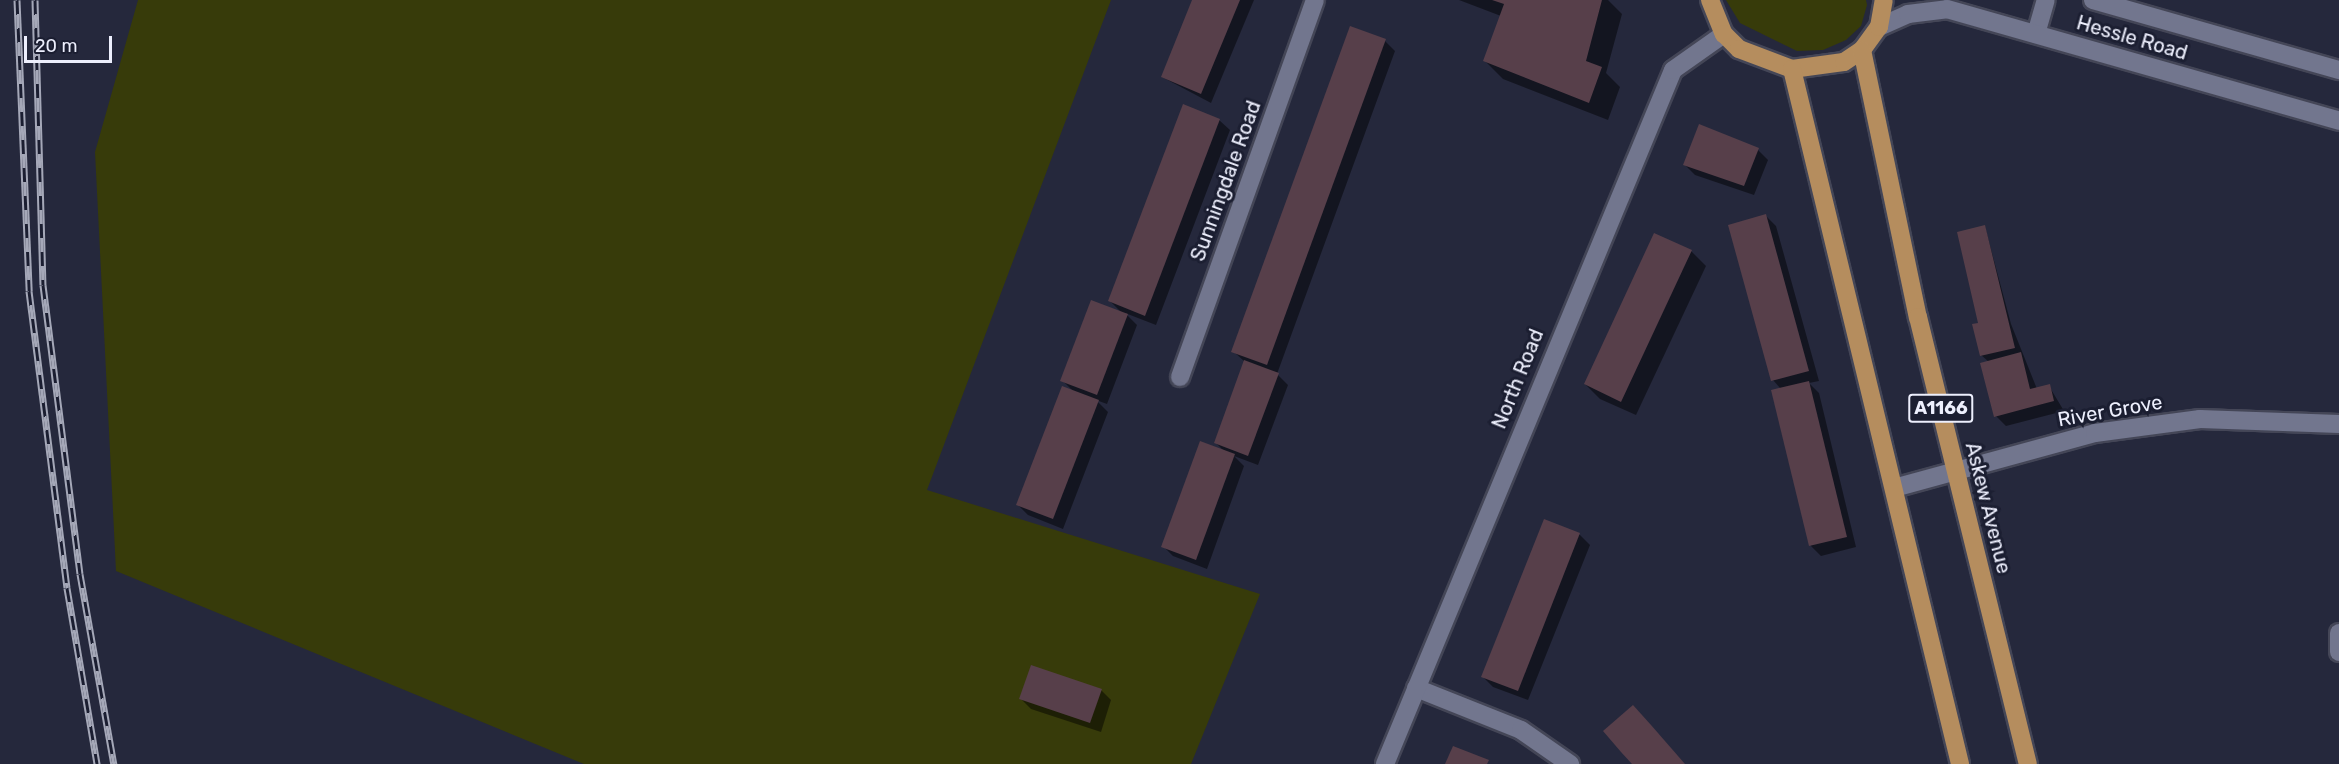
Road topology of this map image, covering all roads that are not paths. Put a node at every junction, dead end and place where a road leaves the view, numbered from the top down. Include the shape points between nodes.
1 (1315, 0) edge
2 (1710, 0) edge
3 (1884, 0) edge
4 (2046, 0) edge
5 (2094, 0) edge
6 (1879, 27) junction
7 (1724, 34) junction
8 (2036, 34) junction
9 (1862, 50) junction
10 (1791, 69) junction
11 (2339, 70) edge
12 (2339, 121) edge
13 (1180, 377) dead end
14 (2339, 424) edge
15 (1956, 471) junction
16 (1894, 488) junction
17 (2339, 633) edge
18 (2339, 652) edge
19 (1416, 688) junction
20 (1385, 764) edge
21 (1570, 764) edge
22 (1960, 764) edge
23 (2028, 764) edge

1 - 13 street, Sunningdale Road
2 - 7 main road
3 - 6 main road
4 - 8 street
5 - 11 street, Hessle Road
6 - 8 street, Hessle Road via 1908,15 1947,9
6 - 9 main road
7 - 10 main road via 1758,59
7 - 19 street, North Road via 1673,70
8 - 12 street, Hessle Road
9 - 10 main road via 1844,62
9 - 15 main road, Askew Avenue / A1166
10 - 16 main road, A1166
14 - 15 street, River Grove via 2200,419 2095,433
15 - 16 street, River Grove
15 - 23 main road, Askew Avenue / A1166
16 - 22 main road, A1166
17 - 18 street
19 - 20 street, North Road
19 - 21 street via 1521,730

